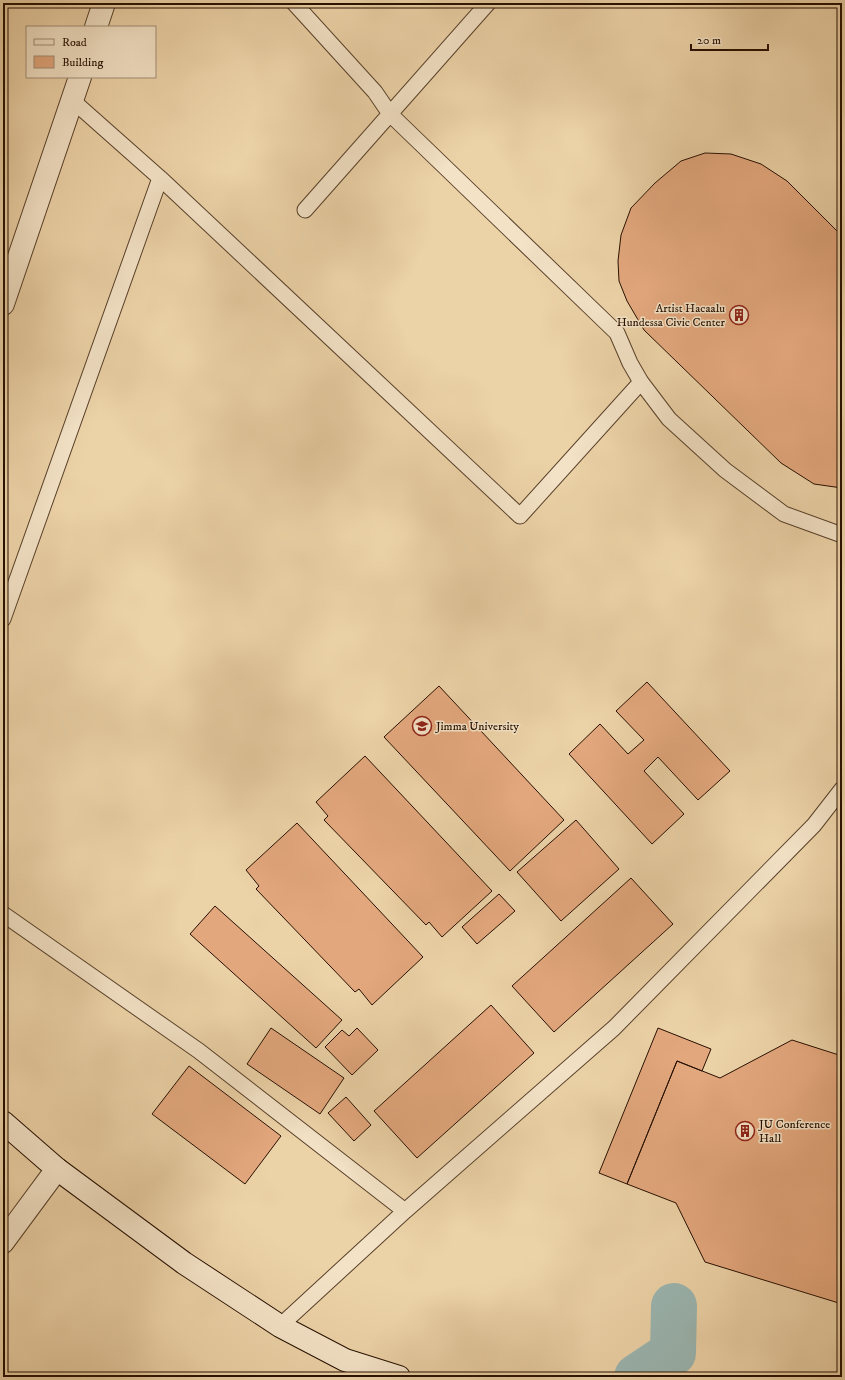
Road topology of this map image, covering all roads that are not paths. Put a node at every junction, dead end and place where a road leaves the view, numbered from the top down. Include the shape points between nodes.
1 (104, 3) edge
2 (294, 3) edge
3 (488, 3) edge
4 (96, 26) edge
5 (80, 78) edge
6 (72, 100) junction
7 (390, 114) junction
8 (160, 178) junction
9 (305, 210) dead end
10 (3, 304) edge
11 (641, 382) junction
12 (842, 535) edge
13 (3, 619) edge
14 (842, 789) edge
15 (3, 914) edge
16 (3, 1122) edge
17 (57, 1169) junction
18 (405, 1211) junction
19 (3, 1242) edge
20 (280, 1326) junction
21 (399, 1377) edge

1 - 4 street
2 - 7 lane via 375,92
3 - 7 lane
5 - 6 street
6 - 8 lane
6 - 10 street
7 - 9 lane
7 - 11 lane via 617,333
8 - 11 lane via 520,516
8 - 13 lane
11 - 12 lane via 669,419 725,470 784,514
14 - 18 lane via 814,825 614,1028
15 - 18 lane via 199,1051
16 - 17 street
17 - 19 street
17 - 20 street via 184,1263
18 - 20 lane
20 - 21 street via 345,1360

